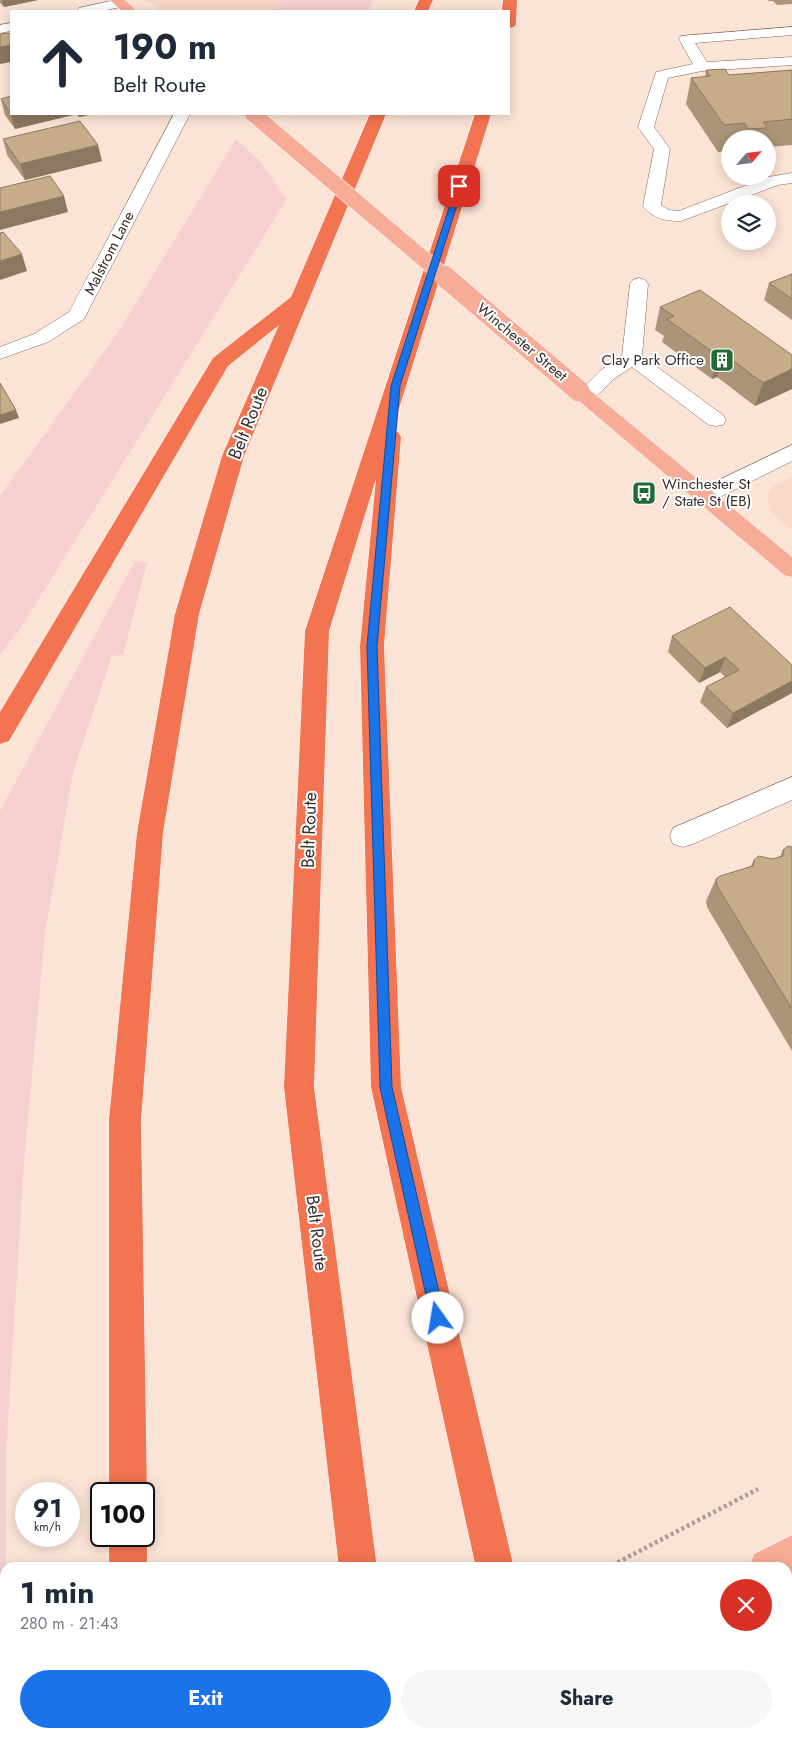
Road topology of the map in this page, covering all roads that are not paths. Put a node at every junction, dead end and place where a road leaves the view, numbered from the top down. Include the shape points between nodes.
1 (122, 5) edge
2 (90, 10) edge
3 (792, 31) edge
4 (792, 61) edge
5 (702, 67) junction
6 (181, 115) edge
7 (254, 115) edge
8 (378, 115) edge
9 (482, 115) edge
10 (792, 178) edge
11 (639, 284) dead end
12 (300, 299) junction
13 (3, 348) edge
14 (632, 358) junction
15 (396, 386) junction
16 (582, 393) junction
17 (716, 420) dead end
18 (792, 452) edge
19 (704, 496) junction
20 (792, 569) edge
21 (0, 734) edge
22 (792, 788) edge
23 (683, 836) dead end
24 (128, 1482) edge
25 (128, 1547) edge
26 (792, 1554) edge
27 (128, 1562) edge
28 (357, 1562) edge
29 (494, 1562) edge
30 (778, 1562) edge

1 - 2 street
3 - 5 street via 686,39
4 - 5 street
5 - 10 street via 661,75 646,127 662,149 652,206 666,216 681,216 774,181
6 - 13 street, Malstrom Lane via 77,315 62,328
7 - 16 main road, Winchester Street, bridge
8 - 12 highway, Belt Route
9 - 15 highway, Belt Route
11 - 14 street
12 - 21 highway via 220,362
12 - 24 highway, Belt Route via 233,456 187,614 150,833 126,1120
14 - 16 street
14 - 17 street
15 - 28 highway, Belt Route via 317,630 299,1087
15 - 29 highway via 372,646 386,1087
16 - 19 main road, Winchester Street
18 - 19 street
19 - 20 main road, Winchester Street
22 - 23 street
25 - 27 highway
26 - 30 main road

